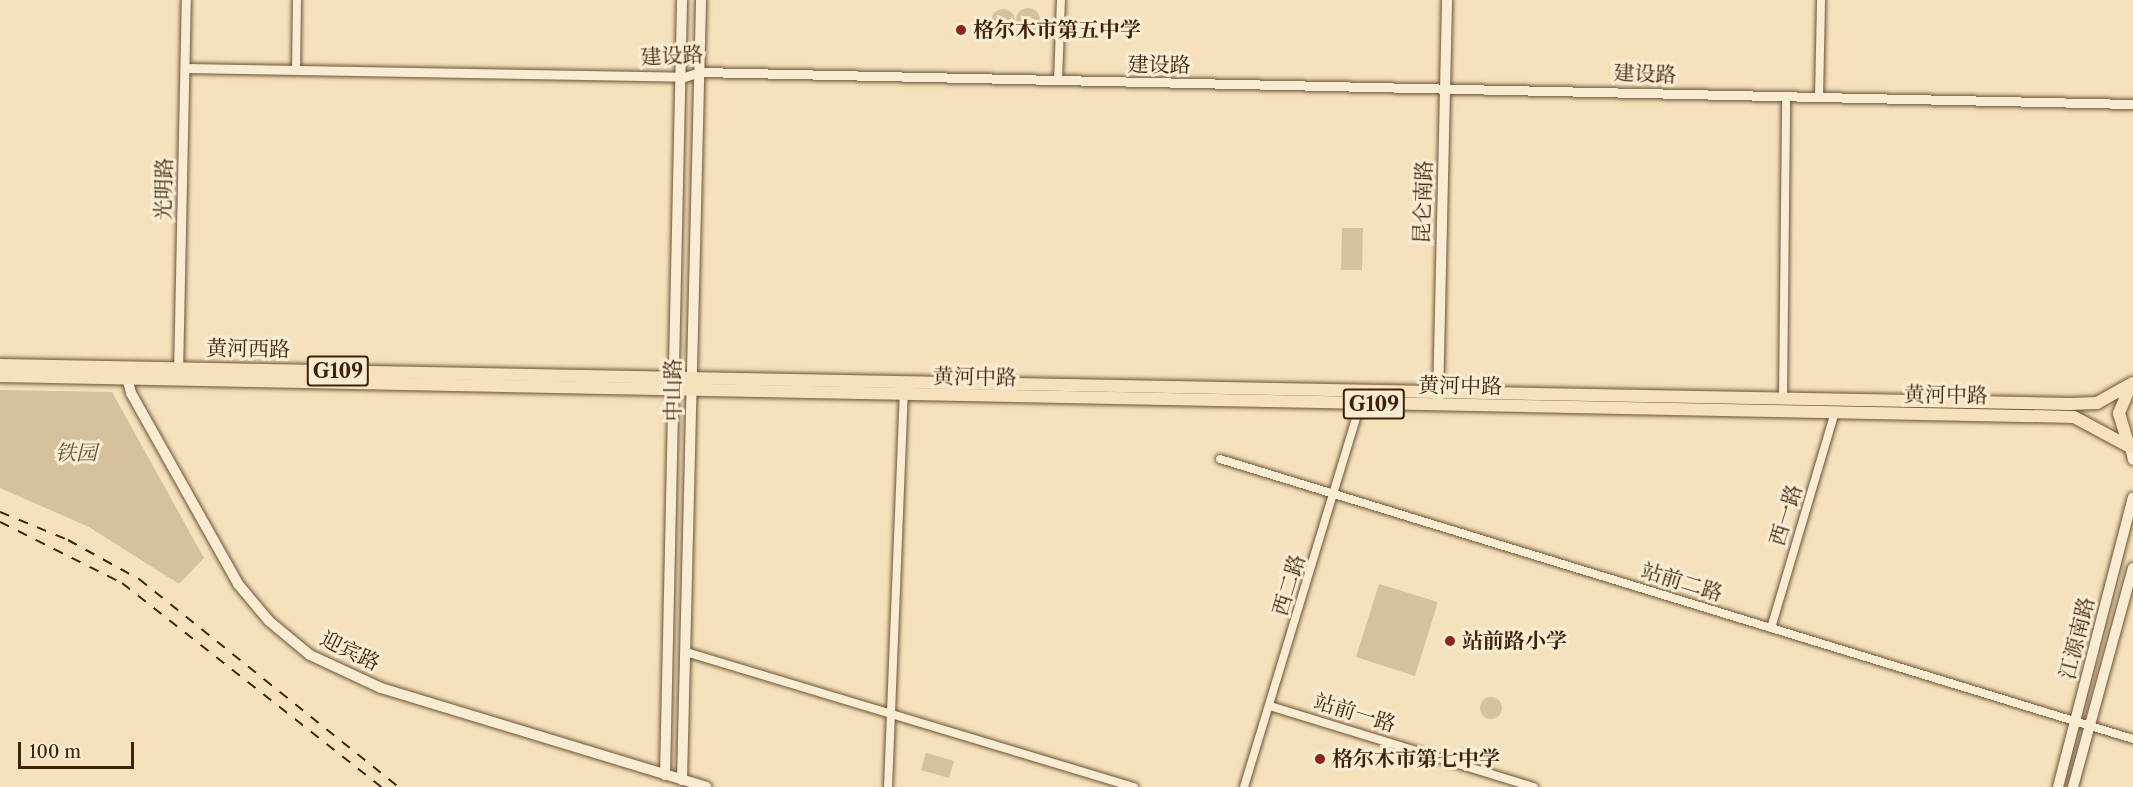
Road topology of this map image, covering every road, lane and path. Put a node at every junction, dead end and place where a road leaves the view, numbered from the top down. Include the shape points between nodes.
1 (186, 0) edge
2 (297, 0) edge
3 (682, 0) edge
4 (701, 0) edge
5 (1061, 0) edge
6 (1448, 0) edge
7 (1821, 0) edge
8 (185, 68) junction
9 (296, 70) junction
10 (700, 72) junction
11 (684, 77) junction
12 (1058, 81) junction
13 (1446, 86) junction
14 (1786, 97) junction
15 (1819, 98) junction
16 (2133, 104) edge
17 (0, 365) edge
18 (126, 372) junction
19 (178, 373) junction
20 (0, 376) edge
21 (2133, 383) edge
22 (675, 384) junction
23 (693, 386) junction
24 (904, 390) junction
25 (1362, 398) junction
26 (1438, 399) junction
27 (1783, 399) junction
28 (1835, 412) junction
29 (2131, 448) edge
30 (1220, 459) dead end
31 (2133, 460) edge
32 (1336, 494) junction
33 (2133, 498) edge
34 (2133, 568) edge
35 (1771, 628) junction
36 (686, 652) junction
37 (1270, 706) junction
38 (892, 712) junction
39 (2076, 722) junction
40 (2090, 726) junction
41 (2133, 739) edge
42 (665, 775) junction
43 (682, 780) junction
44 (706, 787) edge
45 (888, 787) edge
46 (1134, 787) edge
47 (1244, 787) edge
48 (1534, 787) edge
49 (2058, 787) edge
50 (2073, 787) edge

1 - 8 street, 光明路
2 - 9 street
3 - 11 main road, 中山路
4 - 10 main road, 中山路
5 - 12 street
6 - 13 main road, 昆仑南路
7 - 15 street
8 - 9 street, 建设路
8 - 19 street, 光明路
9 - 11 street, 建设路
10 - 11 street, 建设路
10 - 12 street, 建设路
10 - 23 main road, 中山路
11 - 22 main road, 中山路
12 - 13 street, 建设路
13 - 14 street, 建设路
13 - 26 main road, 昆仑南路
14 - 15 street, 建设路
14 - 27 street
15 - 16 street, 建设路
17 - 18 highway, 黄河西路 / G109
18 - 19 highway, 黄河西路 / G109
18 - 20 highway, 黄河西路 / G109
18 - 42 main road, 迎宾路 via 238,584 296,644 334,669 381,688
19 - 22 highway, 黄河西路 / G109
21 - 27 highway, 黄河中路 / G109 via 2088,403
21 - 29 highway via 2119,412
22 - 23 highway, 黄河中路 / G109
22 - 42 main road, 中山路
23 - 24 highway, 黄河中路 / G109
23 - 36 main road, 中山路
24 - 25 highway, 黄河中路 / G109
24 - 38 street
25 - 26 highway, 黄河中路 / G109
25 - 32 street, 西二路
26 - 27 highway, 黄河中路 / G109
26 - 28 highway, 黄河中路 / G109
28 - 29 highway, 黄河中路 / G109 via 2074,417
28 - 35 street, 西一路
29 - 31 main road
30 - 32 street, 站前二路
32 - 35 street, 站前二路
32 - 37 street, 西二路
33 - 39 main road, 江源南路
34 - 40 main road, 江源南路
35 - 39 street, 站前二路
36 - 38 street
36 - 43 main road, 中山路
37 - 47 street, 西二路
37 - 48 street, 站前一路
38 - 45 street
38 - 46 street
39 - 40 street, 站前二路
39 - 49 main road, 江源南路
40 - 41 street, 站前二路
40 - 50 main road, 江源南路
42 - 43 main road, 迎宾路
43 - 44 main road, 迎宾路

